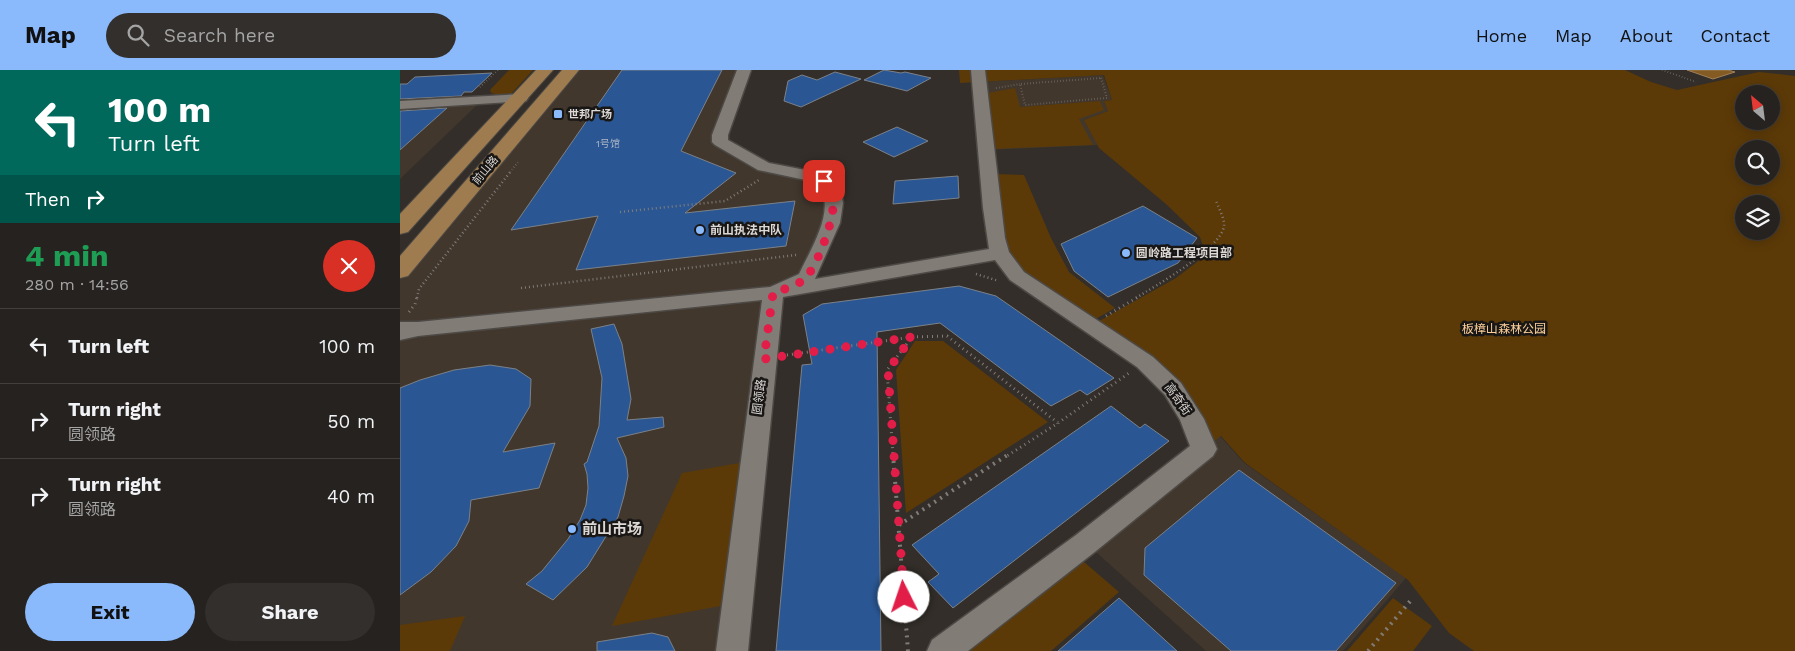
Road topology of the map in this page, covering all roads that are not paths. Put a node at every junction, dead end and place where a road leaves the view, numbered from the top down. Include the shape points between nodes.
1 (546, 70) edge
2 (570, 70) edge
3 (744, 70) edge
4 (979, 81) edge
5 (521, 98) junction
6 (400, 105) edge
7 (400, 227) edge
8 (1000, 254) junction
9 (400, 271) edge
10 (773, 293) junction
11 (406, 327) edge
12 (732, 651) edge
13 (943, 651) edge

1 - 5 main road, 前山路
2 - 9 main road, 前山路
3 - 10 lane via 720,142 764,167 824,181 832,191 834,203 831,223 807,276
4 - 8 lane, 高奇街
5 - 6 lane
5 - 7 main road, 前山路
8 - 10 lane
8 - 13 lane, 高奇街 via 1017,276 1145,362 1173,389 1192,419 1204,448 1086,543
10 - 11 lane
10 - 12 lane, 圆领路

